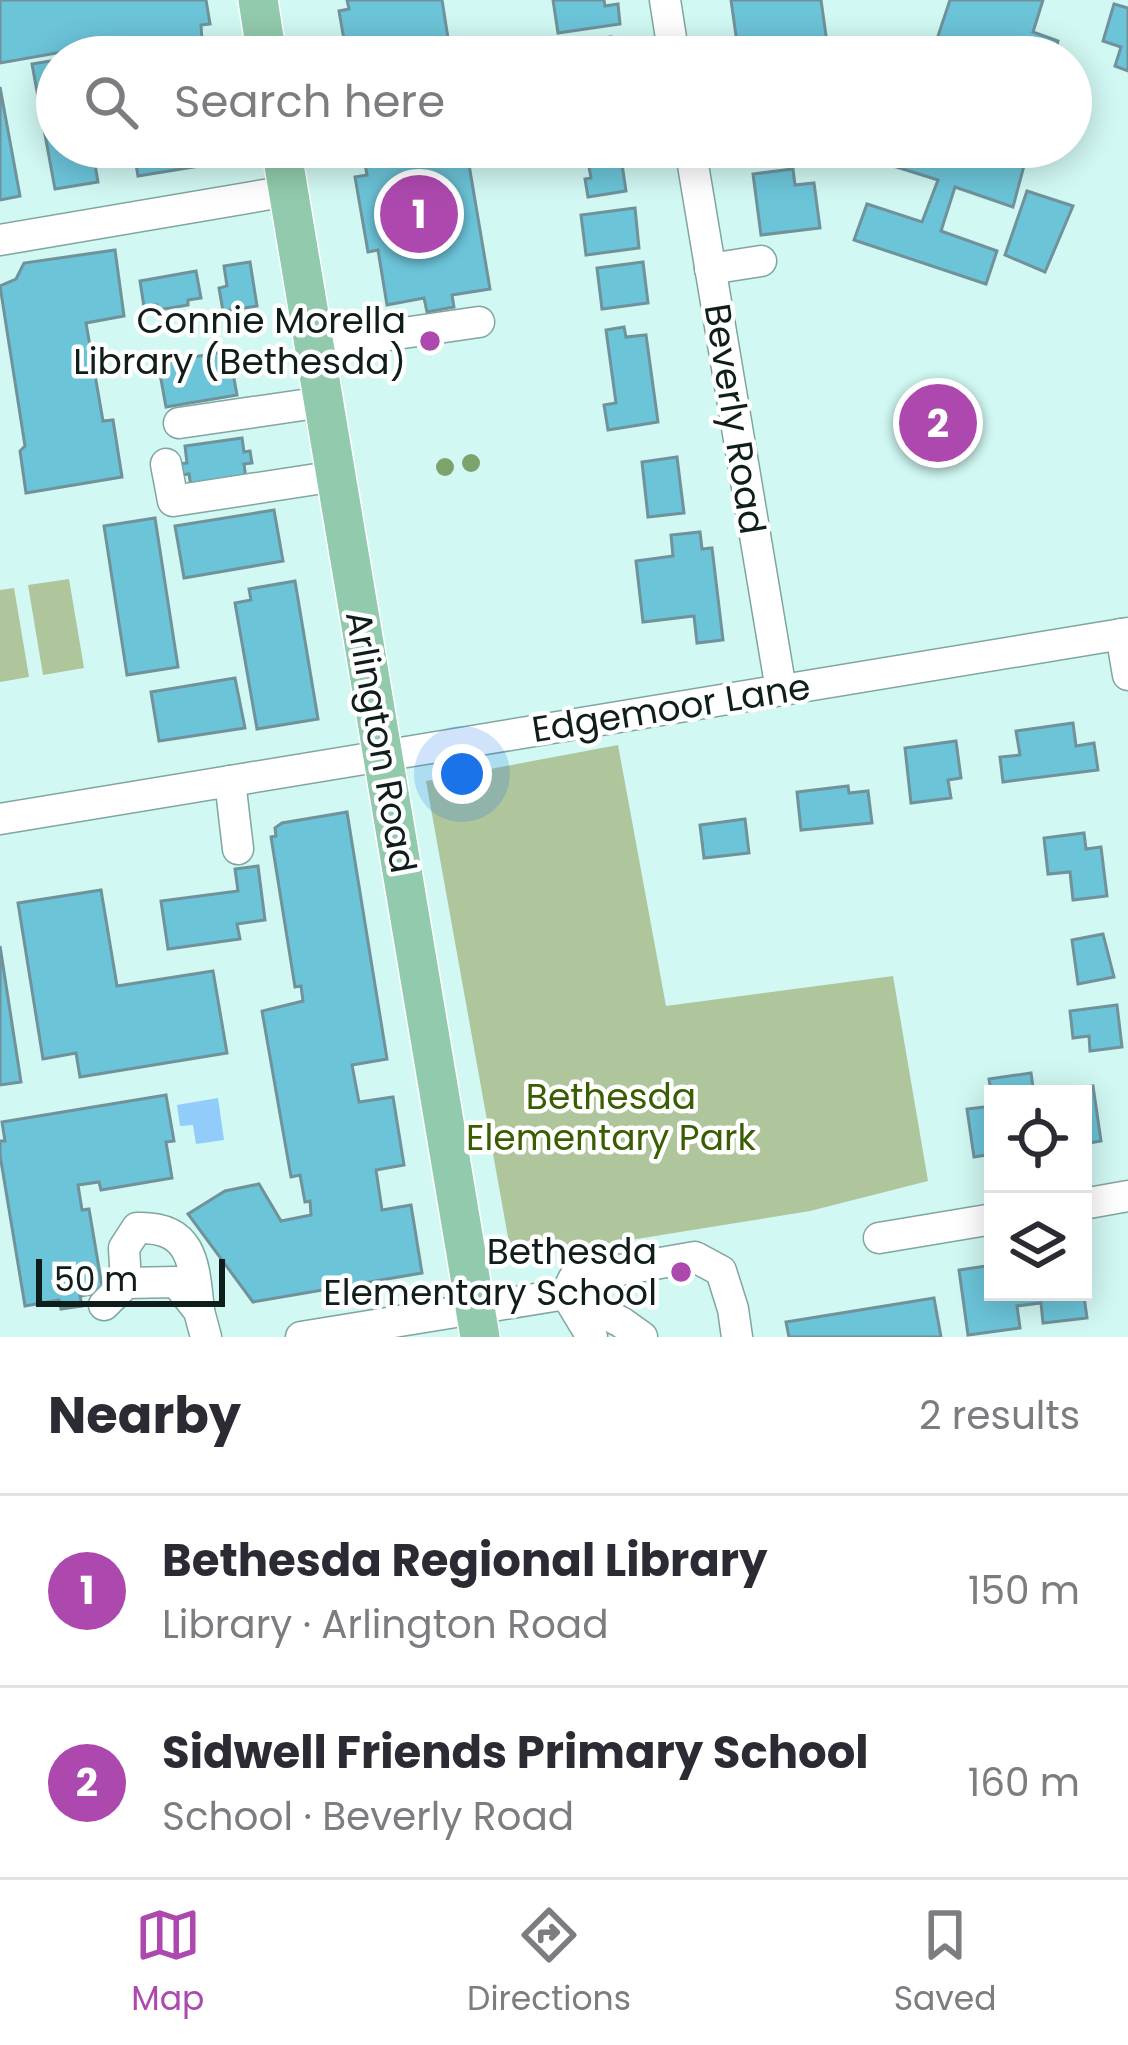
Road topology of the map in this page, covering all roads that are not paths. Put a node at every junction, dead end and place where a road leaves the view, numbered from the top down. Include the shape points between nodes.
1 (258, 0) edge
2 (664, 0) edge
3 (264, 36) edge
4 (670, 36) edge
5 (284, 168) edge
6 (693, 168) edge
7 (288, 191) junction
8 (0, 240) edge
9 (761, 261) dead end
10 (710, 269) junction
11 (478, 322) dead end
12 (314, 346) junction
13 (323, 402) junction
14 (178, 424) dead end
15 (166, 464) dead end
16 (336, 476) junction
17 (1125, 633) edge
18 (1128, 675) edge
19 (781, 690) junction
20 (382, 755) junction
21 (230, 781) junction
22 (0, 819) edge
23 (238, 849) dead end
24 (1128, 1196) edge
25 (1092, 1202) edge
26 (984, 1220) edge
27 (878, 1238) dead end
28 (566, 1294) junction
29 (478, 1322) edge
30 (203, 1324) edge
31 (301, 1337) edge
32 (592, 1337) edge
33 (642, 1337) edge
34 (737, 1337) edge

1 - 3 main road
2 - 4 street
5 - 7 main road, Arlington Road
6 - 10 street, Beverly Road
7 - 8 street
7 - 12 main road, Arlington Road
9 - 10 street
10 - 19 street, Beverly Road
11 - 12 street
12 - 13 main road, Arlington Road
13 - 14 street
13 - 16 main road, Arlington Road
15 - 16 street via 173,501
16 - 20 main road, Arlington Road
17 - 18 street
17 - 19 street, Edgemoor Lane
19 - 20 street, Edgemoor Lane
20 - 21 street, Edgemoor Lane
20 - 29 main road, Arlington Road
21 - 22 street, Edgemoor Lane
21 - 23 street
24 - 25 street
26 - 27 street
28 - 29 street
28 - 32 street
28 - 33 street
28 - 34 street via 574,1278 695,1257 721,1271
29 - 31 street
30 - 30 street via 186,1244 161,1228 137,1228 124,1248 115,1294 176,1282

